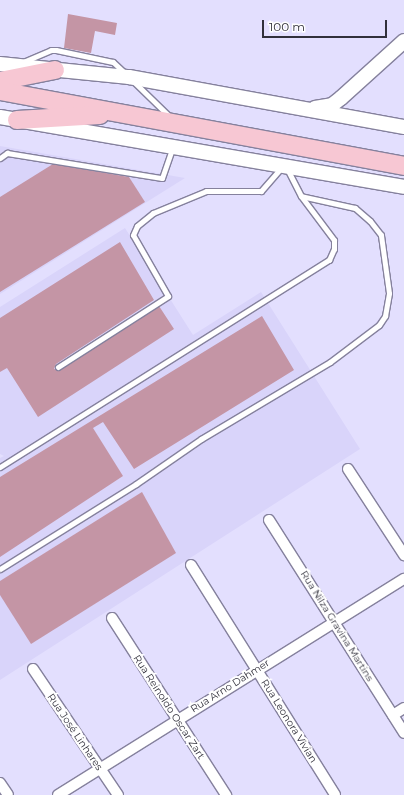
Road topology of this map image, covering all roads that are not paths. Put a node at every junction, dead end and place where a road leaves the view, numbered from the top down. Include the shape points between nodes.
1 (404, 41) edge
2 (0, 64) edge
3 (15, 66) junction
4 (55, 70) junction
5 (129, 77) junction
6 (0, 81) edge
7 (0, 91) edge
8 (312, 109) junction
9 (123, 113) junction
10 (8, 118) edge
11 (175, 122) junction
12 (404, 127) edge
13 (173, 146) junction
14 (0, 158) edge
15 (285, 164) junction
16 (404, 166) edge
17 (404, 187) edge
18 (301, 196) junction
19 (58, 367) dead end
20 (0, 467) edge
21 (348, 469) dead end
22 (269, 520) dead end
23 (404, 555) edge
24 (191, 566) dead end
25 (0, 569) edge
26 (404, 578) edge
27 (112, 618) dead end
28 (334, 622) junction
29 (33, 669) dead end
30 (257, 669) junction
31 (404, 708) edge
32 (393, 715) junction
33 (178, 719) junction
34 (404, 733) edge
35 (100, 769) junction
36 (0, 783) edge
37 (8, 795) edge
38 (58, 795) edge
39 (118, 795) edge
40 (226, 795) edge
41 (335, 795) edge

1 - 8 main road via 332,105
2 - 3 main road
3 - 4 main road
3 - 5 lane via 51,50 113,62
4 - 5 main road
4 - 6 highway
5 - 8 main road
5 - 11 lane
7 - 9 highway
8 - 12 main road
9 - 10 highway
9 - 11 highway
10 - 13 main road
11 - 16 highway
13 - 14 lane via 162,178 7,154
13 - 15 main road
15 - 17 main road
15 - 18 lane
15 - 19 lane via 262,191 206,191 153,213 137,226 133,235 168,296
18 - 20 lane via 334,240 334,249 329,260
18 - 25 lane via 355,208 381,235 389,293 385,316 379,325 330,362 212,432 136,484
21 - 23 street
22 - 28 street, Rua Nilza Gravina Martins
24 - 30 street, Rua Leonora Vivian
26 - 28 street, Rua Arno Dahmer
27 - 33 street, Rua Reinoldo Oscar Zart
28 - 30 street, Rua Arno Dahmer
28 - 32 street, Rua Nilza Gravina Martins
29 - 35 street, Rua José Linhares
30 - 33 street, Rua Arno Dahmer
30 - 41 street, Rua Leonora Vivian
31 - 32 street
32 - 34 street, Rua Nilza Gravina Martins
33 - 35 street, Rua Arno Dahmer
33 - 40 street, Rua Reinoldo Oscar Zart
35 - 38 street, Rua Arno Dahmer
35 - 39 street, Rua José Linhares
36 - 37 street

